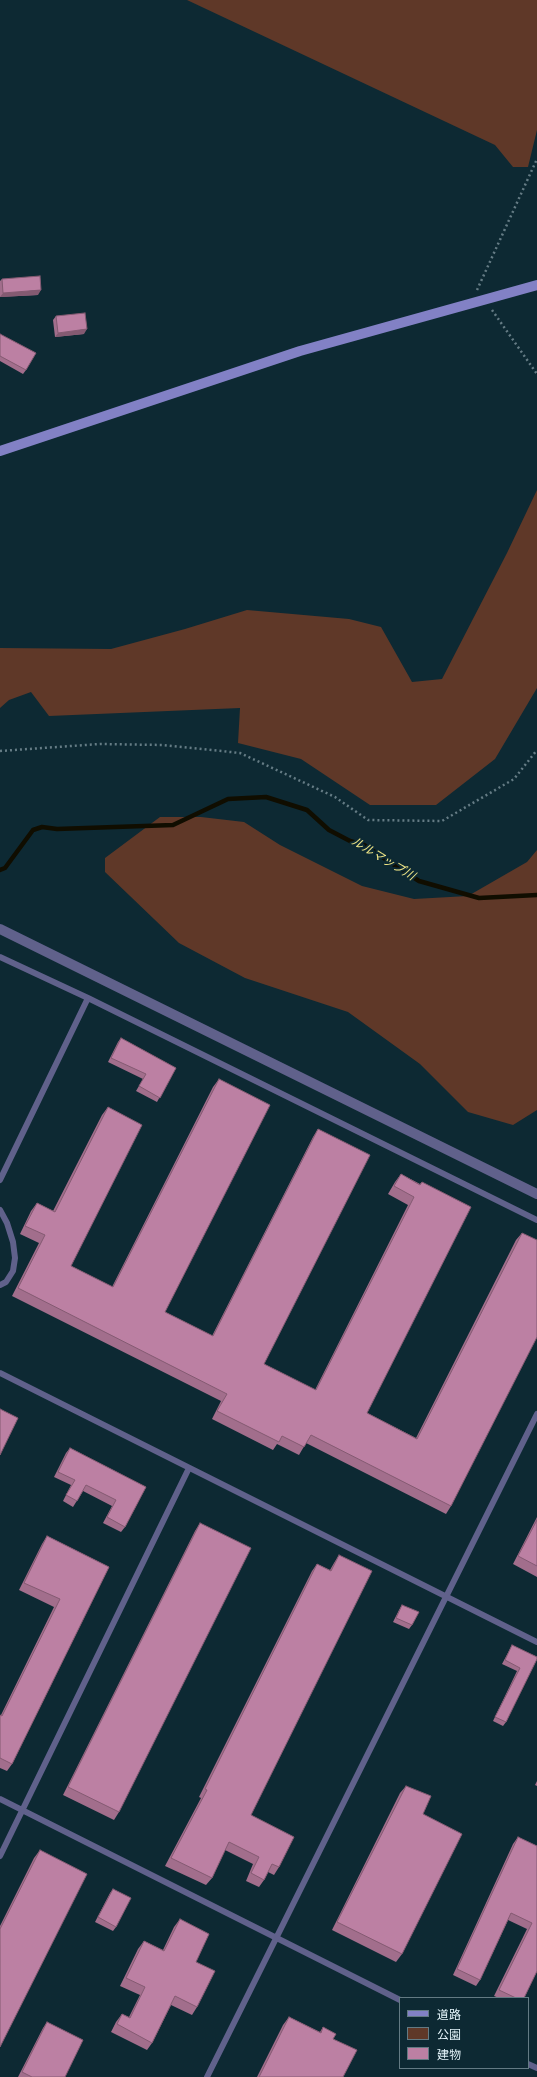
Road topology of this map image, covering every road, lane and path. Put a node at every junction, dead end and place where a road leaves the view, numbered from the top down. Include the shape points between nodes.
1 (537, 160) edge
2 (537, 285) edge
3 (485, 300) junction
4 (470, 304) junction
5 (537, 374) edge
6 (0, 451) edge
7 (537, 750) edge
8 (0, 751) edge
9 (0, 929) edge
10 (0, 957) edge
11 (88, 998) junction
12 (0, 1180) edge
13 (537, 1194) edge
14 (0, 1210) edge
15 (537, 1220) edge
16 (0, 1285) edge
17 (0, 1373) edge
18 (537, 1414) edge
19 (189, 1468) junction
20 (445, 1596) junction
21 (537, 1642) edge
22 (0, 1799) edge
23 (23, 1810) junction
24 (0, 1856) edge
25 (276, 1937) junction
26 (399, 1999) edge
27 (207, 2077) edge

1 - 4 path
2 - 3 street
3 - 4 street
3 - 5 path
4 - 6 street via 300,351
7 - 8 path via 514,779 442,821 368,820 335,797 240,753 163,745 100,744
9 - 13 street
10 - 11 lane
11 - 12 lane
11 - 15 lane
14 - 16 lane via 13,1242 15,1258 13,1271 6,1282
17 - 19 lane
18 - 20 lane
19 - 20 lane
19 - 23 lane
20 - 21 lane
20 - 25 lane
22 - 23 lane
23 - 24 lane
23 - 25 lane
25 - 26 lane
25 - 27 lane

